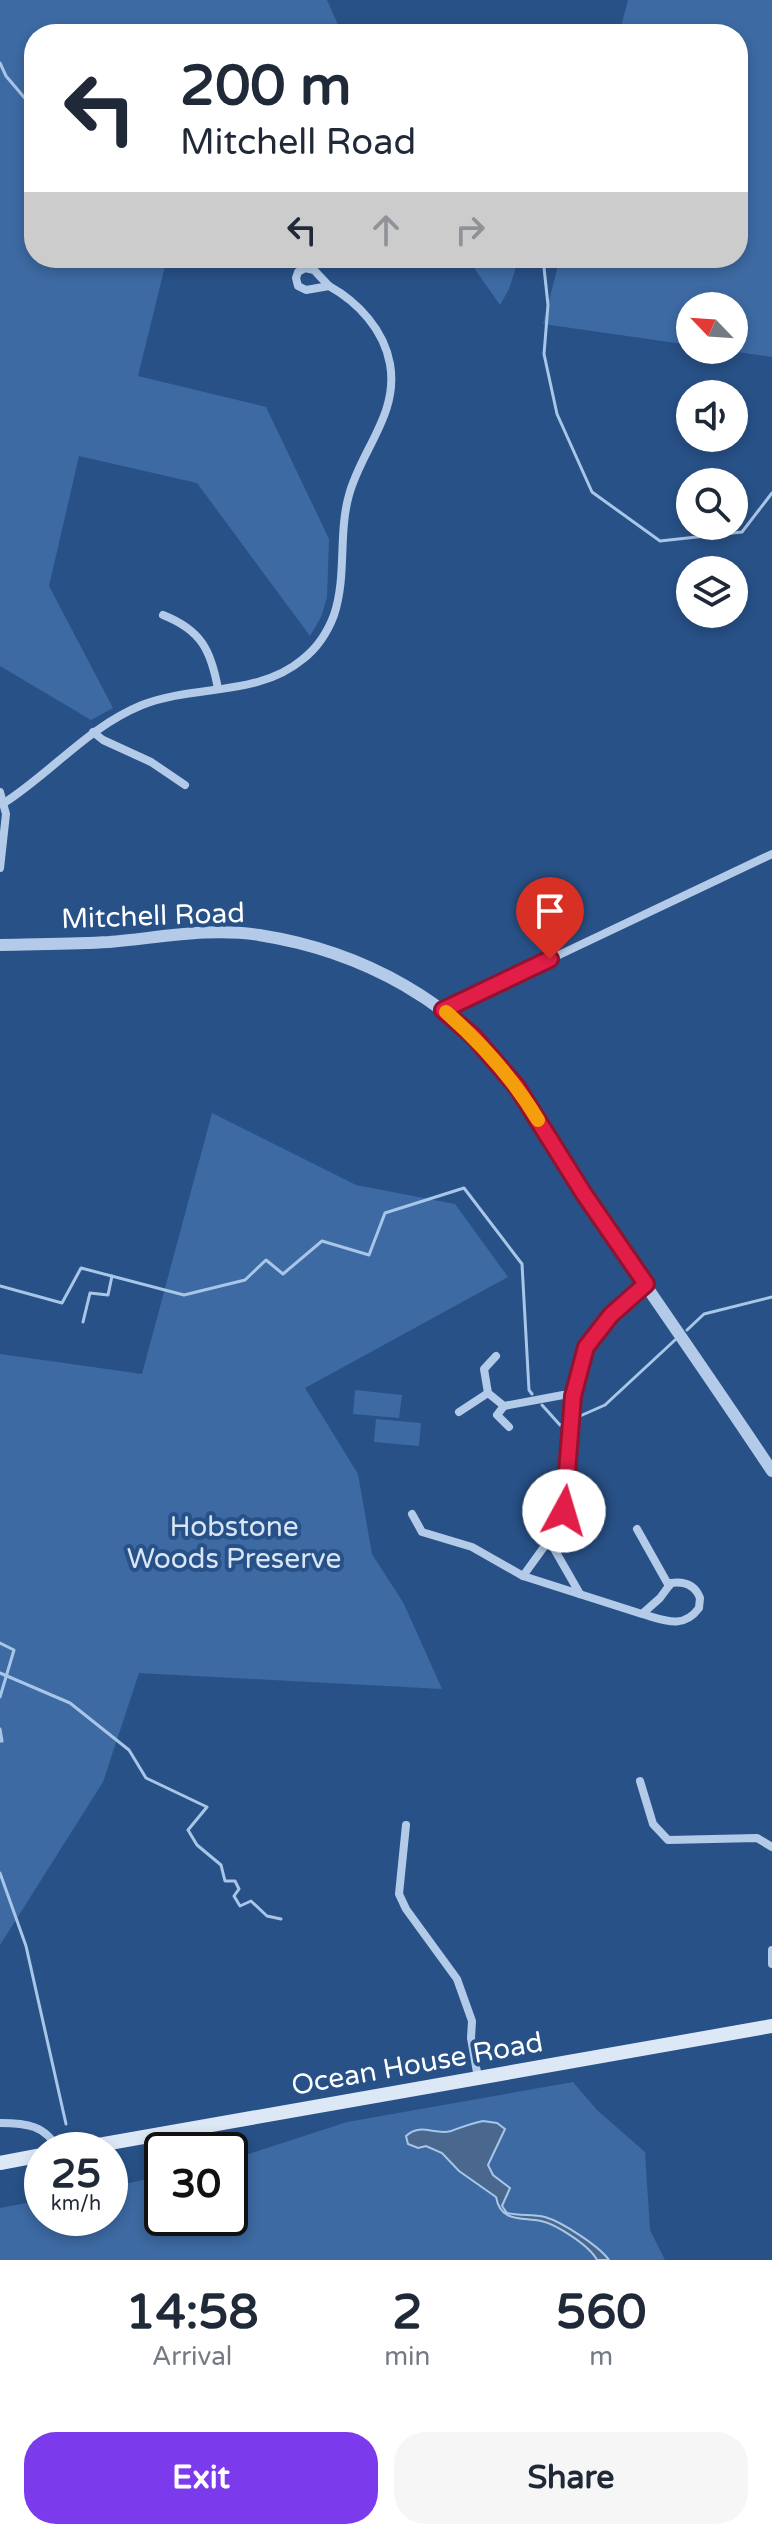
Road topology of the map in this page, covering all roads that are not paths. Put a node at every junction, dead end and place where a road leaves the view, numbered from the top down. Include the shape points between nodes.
1 (329, 286) dead end
2 (163, 615) dead end
3 (218, 689) junction
4 (93, 732) junction
5 (185, 785) dead end
6 (0, 792) edge
7 (4, 803) junction
8 (772, 854) edge
9 (0, 868) edge
10 (0, 945) edge
11 (443, 1010) junction
12 (646, 1284) junction
13 (496, 1356) dead end
14 (488, 1393) junction
15 (573, 1396) junction
16 (504, 1406) junction
17 (459, 1412) dead end
18 (509, 1427) dead end
19 (772, 1471) edge
20 (412, 1514) dead end
21 (637, 1529) dead end
22 (549, 1540) junction
23 (523, 1576) junction
24 (669, 1586) junction
25 (580, 1594) junction
26 (642, 1614) junction
27 (640, 1781) dead end
28 (406, 1825) dead end
29 (772, 1847) edge
30 (772, 1950) edge
31 (772, 1964) edge
32 (772, 2026) edge
33 (478, 2078) junction
34 (0, 2123) edge
35 (46, 2132) edge
36 (128, 2140) edge
37 (24, 2158) edge
38 (0, 2163) edge

1 - 3 street via 360,308 377,331 390,363 392,388 349,493 334,615 319,642 282,674
2 - 3 street via 185,625 205,645
3 - 4 street via 155,701
4 - 5 street
4 - 7 street
6 - 7 street
7 - 9 street
8 - 11 street
10 - 11 street, Mitchell Road via 204,933 261,935 378,971
11 - 12 street, Mitchell Road via 517,1087
12 - 15 street via 586,1347
12 - 19 street, Mitchell Road
13 - 14 street via 484,1369
14 - 16 street
14 - 17 street
15 - 16 street
15 - 22 street via 564,1511
16 - 18 street via 497,1415
20 - 23 street via 422,1532 472,1547
21 - 24 street
22 - 23 street
22 - 25 street
23 - 25 street
24 - 26 street
24 - 26 street via 682,1582 695,1589 700,1603 691,1617 673,1623
25 - 26 street
27 - 29 street via 653,1824 668,1840 757,1838
28 - 33 street via 399,1894 457,1979 472,2021
30 - 31 street
32 - 33 main road, Ocean House Road
33 - 36 main road, Ocean House Road
34 - 35 street
37 - 38 main road

